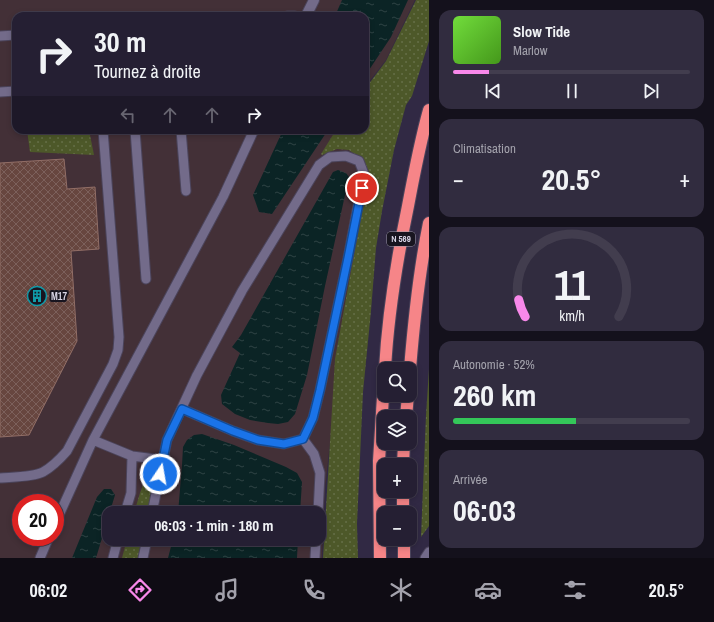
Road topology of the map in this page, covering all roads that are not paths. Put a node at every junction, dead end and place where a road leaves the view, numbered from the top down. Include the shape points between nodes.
1 (314, 0) edge
2 (308, 12) edge
3 (12, 35) edge
4 (0, 36) edge
5 (12, 91) edge
6 (0, 92) edge
7 (429, 110) edge
8 (103, 134) edge
9 (135, 134) edge
10 (181, 134) edge
11 (252, 134) edge
12 (186, 191) dead end
13 (429, 223) edge
14 (146, 279) dead end
15 (385, 362) edge
16 (411, 362) edge
17 (383, 402) edge
18 (182, 409) junction
19 (303, 439) junction
20 (93, 440) junction
21 (132, 456) junction
22 (163, 460) junction
23 (0, 478) edge
24 (64, 504) edge
25 (127, 506) edge
26 (153, 506) edge
27 (318, 506) edge
28 (45, 546) edge
29 (116, 546) edge
30 (146, 546) edge
31 (316, 546) edge
32 (404, 546) edge
33 (429, 552) edge
34 (40, 558) edge
35 (112, 558) edge
36 (143, 558) edge
37 (315, 558) edge
38 (380, 558) edge
39 (404, 558) edge
40 (425, 558) edge

1 - 2 street
3 - 4 lane
5 - 6 lane
7 - 15 highway, N 569 via 400,245
8 - 23 lane via 118,350 67,451 42,472 22,477
9 - 14 lane
10 - 12 lane
11 - 20 lane via 223,197
13 - 16 highway, N 569
17 - 38 highway via 379,461
18 - 19 lane via 258,440 284,444
18 - 19 lane via 197,375 242,291 319,165 330,157 346,156 359,161 364,174 320,390 313,418
18 - 22 lane via 167,440
19 - 27 lane via 314,454 320,473
20 - 21 lane
20 - 24 lane
21 - 22 lane
21 - 25 lane
22 - 26 lane
28 - 34 lane
29 - 35 lane
30 - 36 lane
31 - 37 lane
32 - 39 highway
33 - 40 lane

